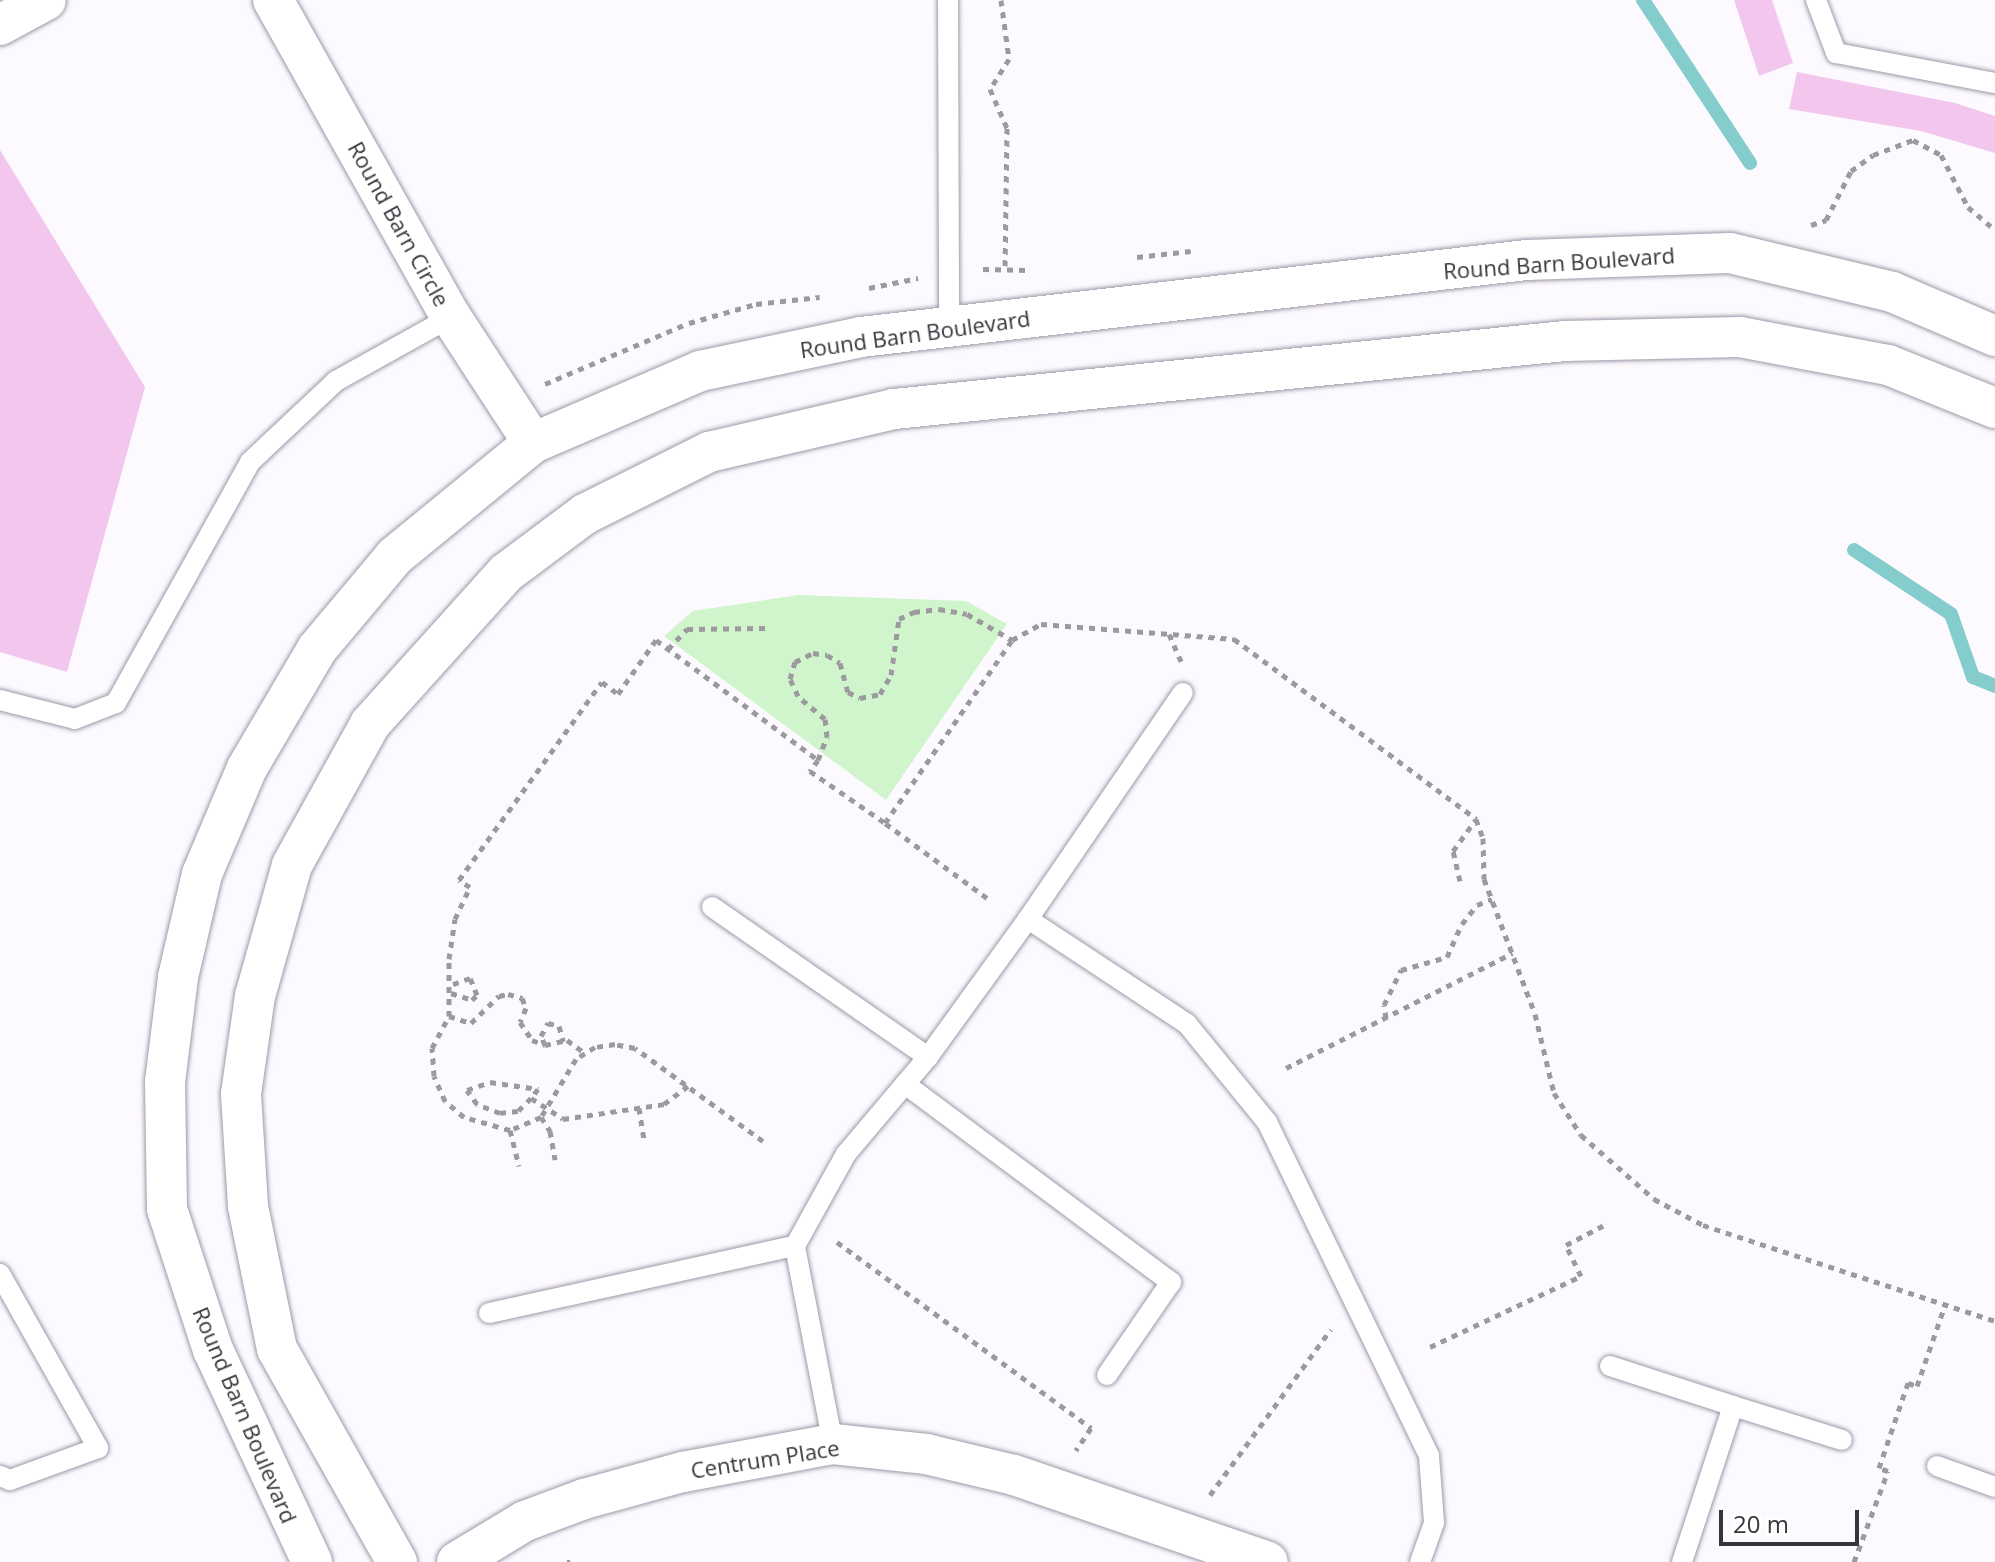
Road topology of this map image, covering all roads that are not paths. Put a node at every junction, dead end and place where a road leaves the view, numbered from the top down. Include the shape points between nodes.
1 (46, 0) edge
2 (273, 0) edge
3 (948, 0) edge
4 (1816, 0) edge
5 (0, 25) edge
6 (1995, 83) edge
7 (451, 317) junction
8 (949, 327) junction
9 (1995, 336) edge
10 (1995, 408) edge
11 (533, 443) junction
12 (1183, 693) dead end
13 (0, 700) edge
14 (712, 907) dead end
15 (1028, 919) junction
16 (928, 1057) junction
17 (905, 1084) junction
18 (795, 1246) junction
19 (0, 1274) edge
20 (489, 1313) dead end
21 (1610, 1366) dead end
22 (1107, 1375) dead end
23 (1733, 1406) junction
24 (1842, 1440) dead end
25 (833, 1444) junction
26 (1937, 1466) dead end
27 (0, 1476) edge
28 (1995, 1487) edge
29 (312, 1562) edge
30 (397, 1562) edge
31 (457, 1562) edge
32 (1268, 1562) edge
33 (1420, 1562) edge
34 (1682, 1562) edge

1 - 5 street
2 - 7 street, Round Barn Circle
3 - 8 lane
4 - 6 lane via 1836,53
7 - 11 street, Round Barn Circle
7 - 13 lane via 336,381 250,462 116,703 75,719
8 - 9 street, Round Barn Boulevard via 1527,260 1730,253 1892,292
8 - 11 street, Round Barn Boulevard via 861,337 700,371
10 - 30 street via 1888,365 1740,337 1565,341 894,409 709,452 585,514 506,573 370,724 292,865 255,996 241,1094 248,1206 277,1349
11 - 29 street, Round Barn Boulevard via 395,556 317,649 247,768 207,860 178,977 165,1082 167,1209 213,1350
12 - 15 lane
14 - 16 lane
15 - 16 lane
15 - 33 lane via 1187,1024 1267,1122 1429,1456 1434,1523
16 - 17 lane
17 - 18 lane via 846,1154
17 - 22 lane via 1171,1282
18 - 20 lane
18 - 25 lane
19 - 27 lane via 98,1448 10,1480
21 - 23 lane
23 - 24 lane
23 - 34 lane
25 - 31 street, Centrum Place via 710,1466 584,1499 525,1521
25 - 32 street, Centrum Place via 926,1454 1014,1475
26 - 28 lane

